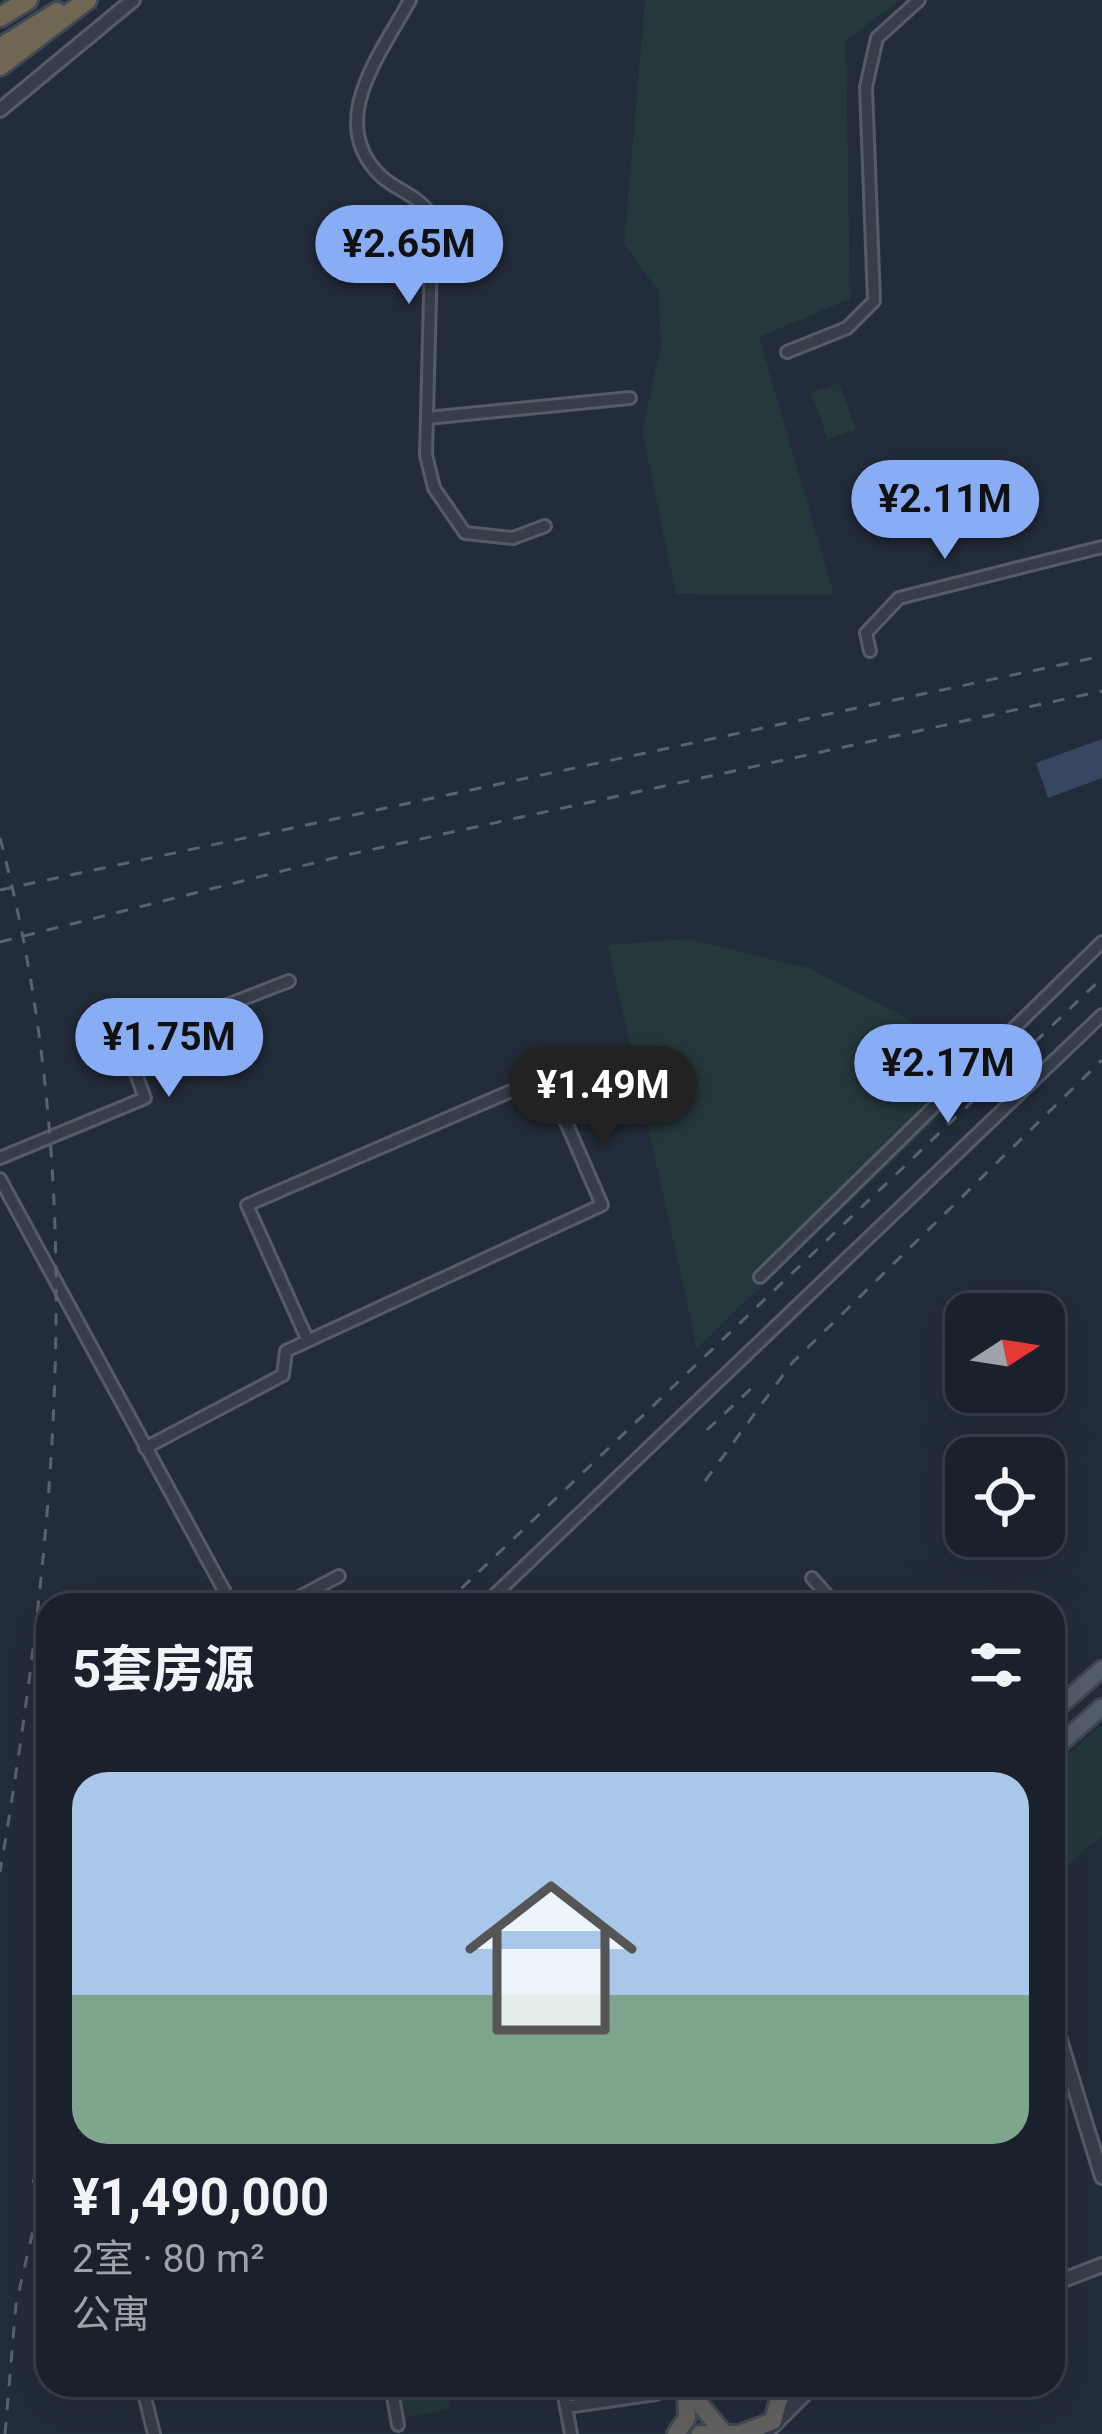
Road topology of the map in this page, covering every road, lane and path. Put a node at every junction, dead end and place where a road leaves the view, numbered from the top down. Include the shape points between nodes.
1 (28, 0) edge
2 (73, 0) edge
3 (87, 0) edge
4 (133, 0) edge
5 (410, 0) edge
6 (919, 0) edge
7 (0, 17) edge
8 (0, 48) edge
9 (0, 66) edge
10 (0, 110) edge
11 (787, 352) dead end
12 (630, 398) dead end
13 (428, 418) junction
14 (545, 526) dead end
15 (1102, 548) edge
16 (870, 651) dead end
17 (1102, 942) edge
18 (289, 980) dead end
19 (1102, 1015) edge
20 (0, 1158) edge
21 (0, 1179) edge
22 (760, 1277) dead end
23 (308, 1340) junction
24 (145, 1448) junction
25 (339, 1576) dead end
26 (812, 1578) dead end
27 (225, 1593) edge
28 (307, 1593) edge
29 (497, 1593) edge
30 (825, 1593) edge
31 (1102, 1669) edge
32 (1065, 1701) edge
33 (1102, 1707) edge
34 (1065, 1739) edge
35 (1065, 2056) edge
36 (1102, 2177) edge
37 (1102, 2265) edge
38 (1065, 2279) edge
39 (145, 2397) edge
40 (393, 2397) edge
41 (564, 2397) edge
42 (594, 2397) edge
43 (635, 2397) edge
44 (686, 2397) edge
45 (694, 2397) edge
46 (780, 2397) edge
47 (801, 2397) edge
48 (586, 2404) junction
49 (566, 2407) junction
50 (398, 2425) dead end
51 (769, 2427) edge
52 (722, 2431) edge
53 (154, 2434) edge
54 (571, 2434) edge
55 (676, 2434) edge
56 (700, 2434) edge

1 - 7 highway
2 - 8 highway
3 - 9 highway
4 - 10 street
5 - 13 street via 358,97 355,118 368,160 432,217
6 - 11 street via 877,38 866,87 874,301 848,328
12 - 13 street
13 - 14 street via 434,488 465,533 513,538
15 - 16 street via 898,598 866,633
17 - 22 street
18 - 20 street via 186,1021 134,1069 146,1099
19 - 29 street
21 - 24 street
23 - 23 street via 602,1205 546,1076 247,1205
23 - 24 street via 286,1351 283,1376
24 - 27 street
25 - 28 street
26 - 30 street
31 - 32 main road
33 - 34 main road
35 - 36 street
37 - 38 street
39 - 53 street
40 - 50 street
41 - 49 street
42 - 48 street
43 - 48 street
44 - 55 highway via 687,2418
45 - 52 highway
46 - 51 highway
47 - 51 street
48 - 49 street
49 - 54 street
51 - 52 highway
52 - 56 highway

